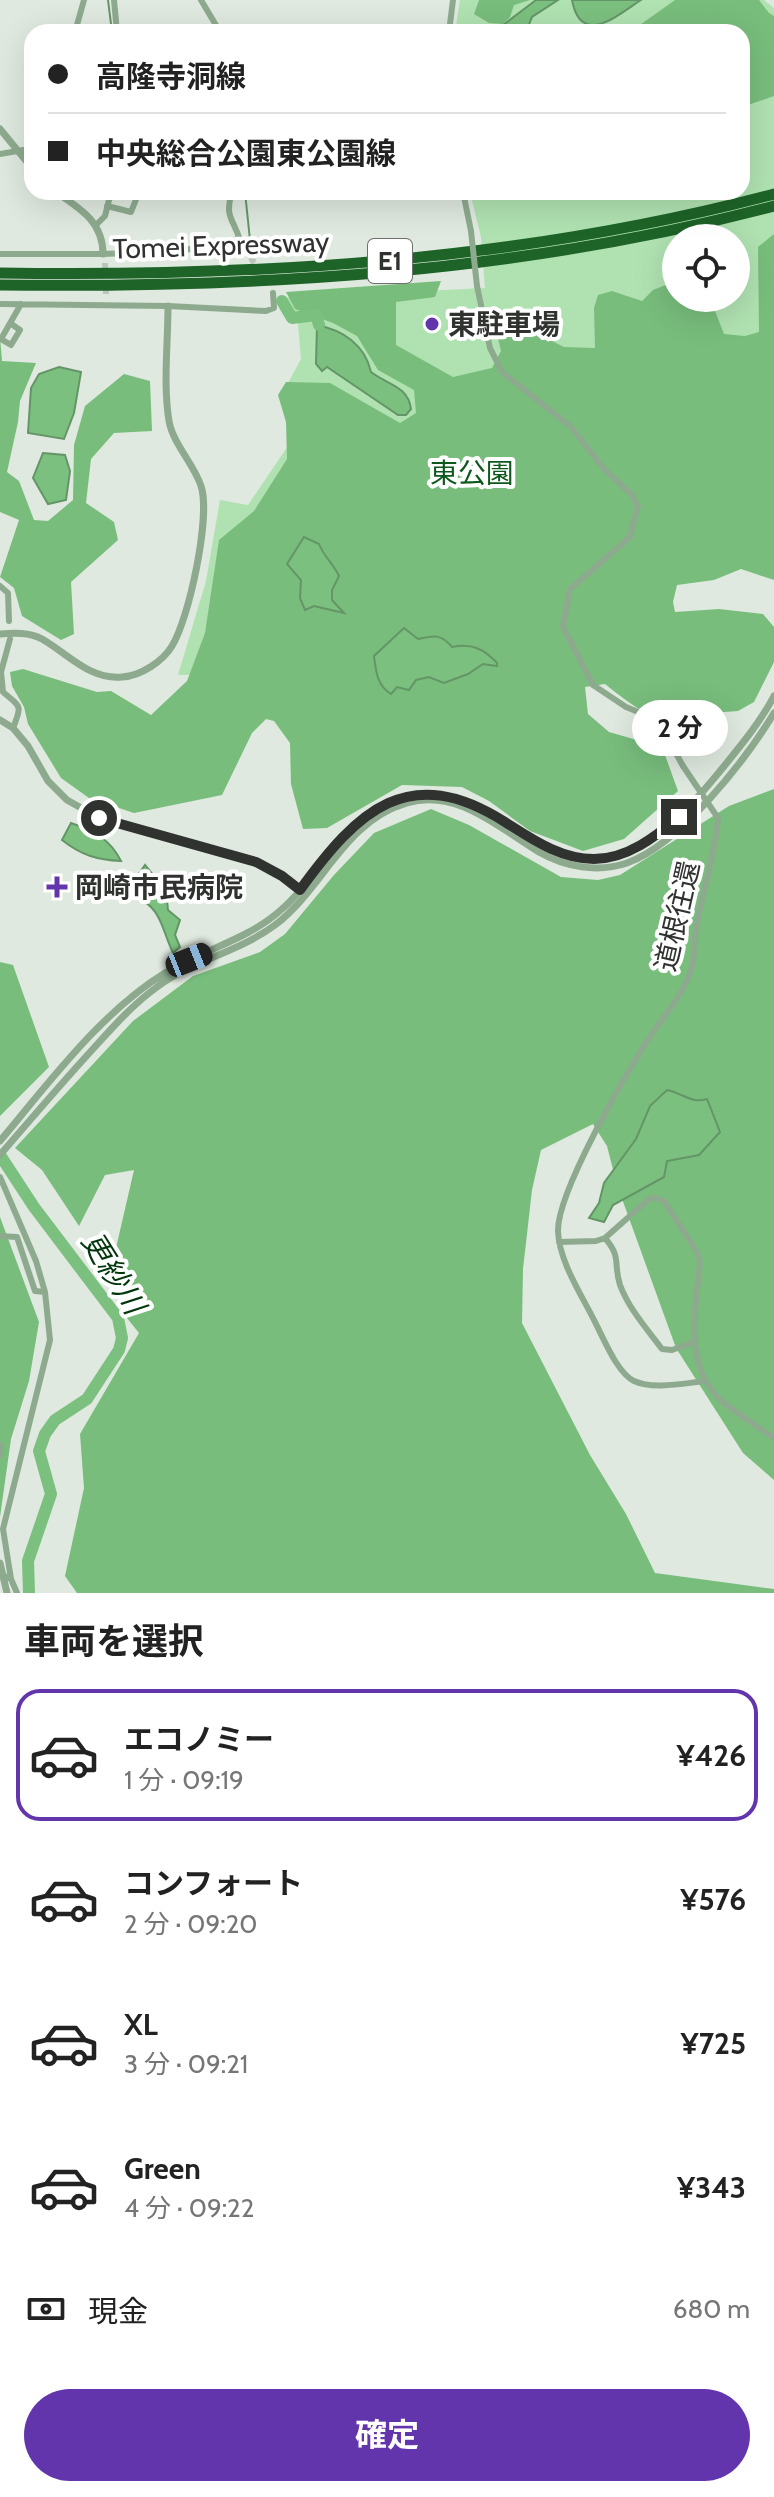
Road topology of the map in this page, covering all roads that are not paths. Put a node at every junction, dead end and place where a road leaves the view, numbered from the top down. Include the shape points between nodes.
1 (84, 0) edge
2 (114, 0) edge
3 (201, 0) edge
4 (453, 0) edge
5 (77, 24) edge
6 (116, 24) edge
7 (215, 24) edge
8 (450, 24) edge
9 (0, 129) edge
10 (24, 150) edge
11 (18, 152) junction
12 (0, 154) edge
13 (24, 159) edge
14 (774, 194) edge
15 (68, 200) edge
16 (109, 200) edge
17 (136, 200) edge
18 (230, 200) edge
19 (465, 200) edge
20 (749, 200) edge
21 (750, 200) edge
22 (107, 206) junction
23 (774, 206) edge
24 (96, 225) junction
25 (240, 241) junction
26 (246, 250) tunnel mouth
27 (0, 254) edge
28 (104, 259) junction
29 (0, 273) edge
30 (0, 285) edge
31 (273, 293) dead end
32 (106, 294) tunnel mouth
33 (0, 304) edge
34 (21, 304) junction
35 (105, 305) junction
36 (168, 306) junction
37 (10, 323) dead end
38 (0, 586) edge
39 (9, 621) dead end
40 (0, 634) edge
41 (10, 639) dead end
42 (774, 696) edge
43 (774, 713) edge
44 (0, 720) edge
45 (13, 728) junction
46 (303, 892) junction
47 (0, 1141) edge
48 (0, 1155) edge
49 (0, 1177) edge
50 (0, 1236) edge
51 (605, 1238) junction
52 (559, 1242) junction
53 (45, 1292) junction
54 (694, 1342) junction
55 (706, 1381) junction
56 (774, 1438) edge
57 (0, 1445) edge
58 (0, 1455) edge
59 (0, 1563) edge
60 (2, 1575) edge
61 (11, 1579) junction
62 (7, 1593) edge
63 (17, 1593) edge

1 - 5 street
2 - 6 street
3 - 7 street
4 - 8 street
9 - 11 street
10 - 11 street
11 - 12 street
11 - 13 street
14 - 21 highway, Tomei Expressway / E1
15 - 24 street
16 - 22 street
17 - 22 street via 131,212
18 - 25 street via 227,210
19 - 52 street, 道根往還, bridge via 490,348 502,372 571,427 638,506 630,537 570,589 563,627 593,685 653,718 718,818 690,973 592,1140 561,1210
20 - 29 highway, Tomei Expressway / E1 via 657,222 447,256 263,270
22 - 24 street
23 - 30 highway, Tomei Expressway / E1 via 567,250 419,270 240,283
24 - 28 street
25 - 26 street
25 - 28 street
27 - 28 street
31 - 36 street via 274,308 266,311
32 - 35 street
33 - 34 street
34 - 35 street
34 - 37 street
35 - 36 street
36 - 40 street via 170,425 202,488 204,508 189,602 178,636 161,660 123,677 86,669 40,638
38 - 39 street via 8,593
41 - 45 street via 1,672 3,692 18,707
42 - 46 street via 694,802 638,847 617,856 571,856 464,800 410,796 350,828
43 - 46 street via 739,764 693,815 628,862 600,867 560,862 466,808 431,800 410,802 379,816
44 - 45 street
45 - 46 street via 67,800 99,818 256,862
46 - 47 street via 249,934 163,974 120,1008
46 - 48 street via 275,925 185,970 127,1012
49 - 53 street
50 - 53 street via 17,1237 35,1291
51 - 52 street
51 - 54 street via 614,1249 620,1284 634,1313 662,1349
51 - 54 street via 649,1199 664,1201 700,1262
52 - 55 street via 624,1372 634,1381 653,1385
53 - 61 street via 50,1340 3,1529
54 - 55 street
55 - 56 street via 723,1402
57 - 58 street
59 - 60 street
60 - 61 street
60 - 62 street
61 - 63 street

